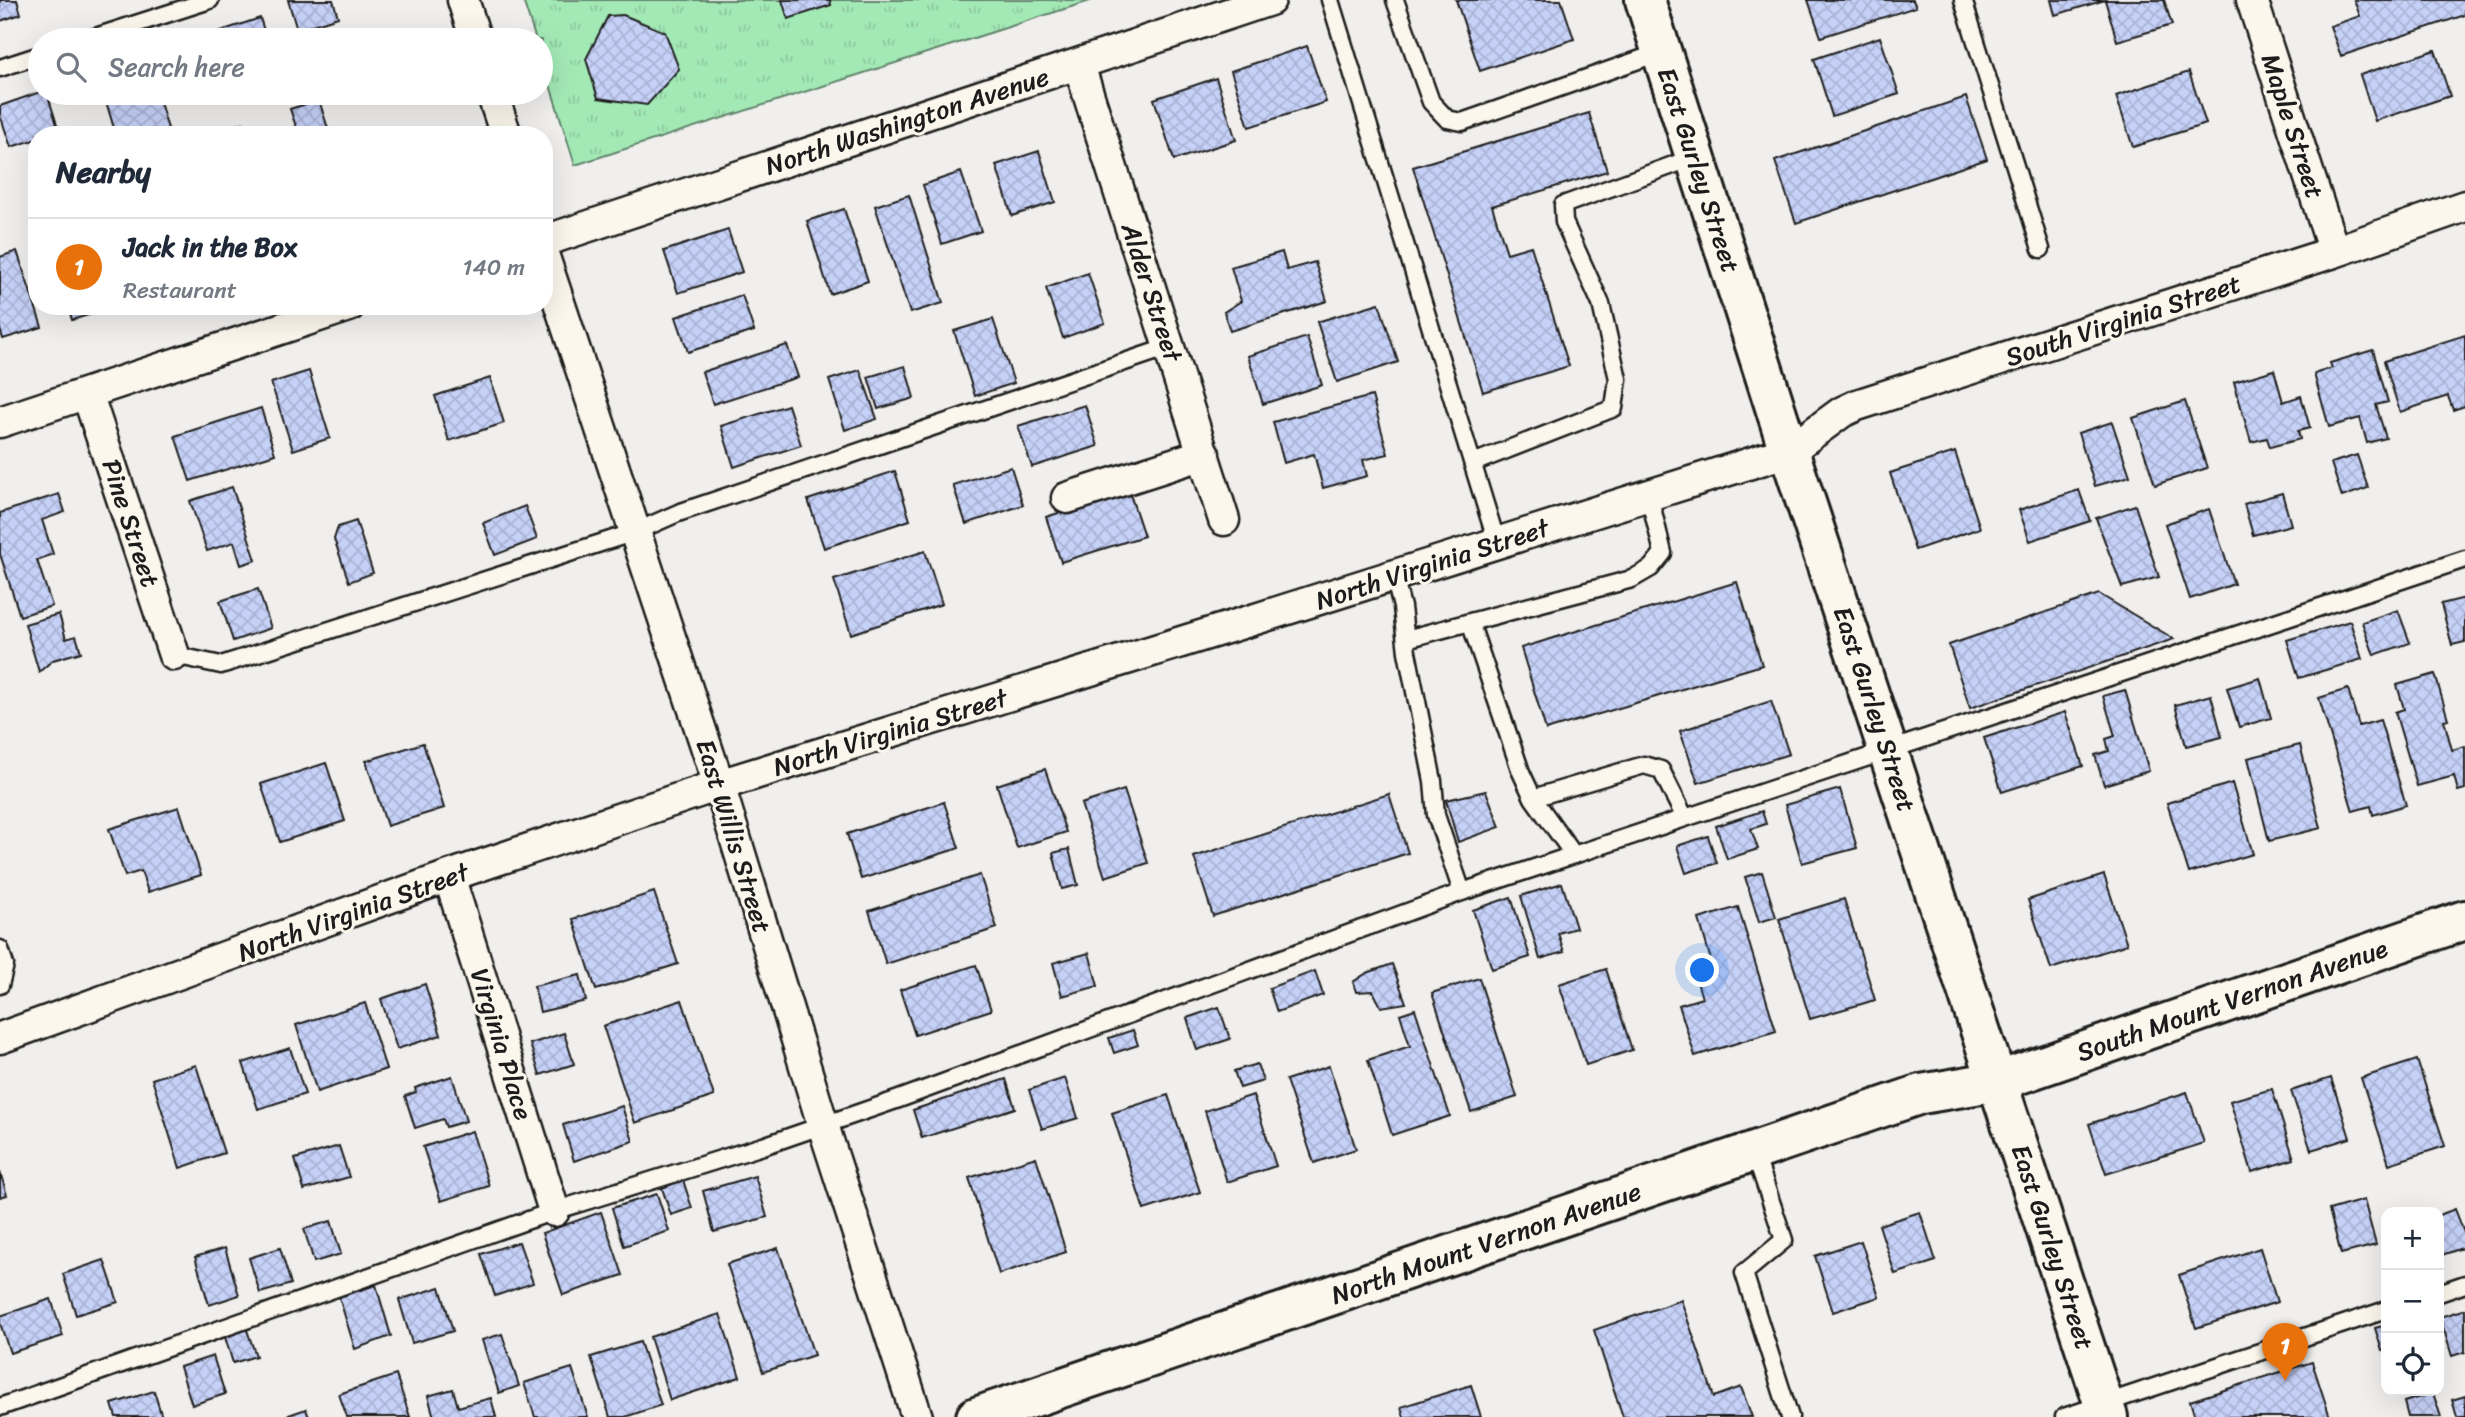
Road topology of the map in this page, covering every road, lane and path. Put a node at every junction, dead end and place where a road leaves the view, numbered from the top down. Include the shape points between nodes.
1 (211, 0) edge
2 (463, 0) edge
3 (1270, 0) edge
4 (1330, 0) edge
5 (1395, 0) edge
6 (1645, 0) edge
7 (1963, 0) edge
8 (2252, 0) edge
9 (124, 28) edge
10 (472, 28) edge
11 (1661, 52) junction
12 (28, 59) edge
13 (1079, 65) junction
14 (0, 68) edge
15 (496, 105) edge
16 (503, 126) edge
17 (1695, 157) junction
18 (2465, 206) edge
19 (553, 238) edge
20 (2041, 248) dead end
21 (2334, 252) junction
22 (553, 284) edge
23 (322, 315) edge
24 (1169, 347) junction
25 (86, 393) junction
26 (0, 422) edge
27 (1789, 451) junction
28 (1204, 454) junction
29 (1473, 463) junction
30 (1649, 495) junction
31 (1067, 498) dead end
32 (1224, 520) dead end
33 (635, 532) junction
34 (1497, 543) junction
35 (2465, 559) edge
36 (1394, 576) junction
37 (1470, 622) junction
38 (1406, 639) junction
39 (174, 655) joint
40 (1889, 750) junction
41 (719, 785) junction
42 (1533, 798) junction
43 (1685, 818) junction
44 (1574, 855) junction
45 (450, 876) junction
46 (1462, 892) junction
47 (2465, 920) edge
48 (0, 949) edge
49 (0, 985) edge
50 (0, 1038) edge
51 (1999, 1081) junction
52 (823, 1125) junction
53 (1754, 1151) junction
54 (554, 1211) junction
55 (2465, 1284) edge
56 (2444, 1291) edge
57 (2381, 1312) edge
58 (0, 1407) edge
59 (2106, 1411) edge
60 (917, 1417) edge
61 (976, 1417) edge
62 (1790, 1417) edge
63 (2064, 1417) edge

1 - 9 lane
2 - 10 street
3 - 13 street, North Washington Avenue
4 - 29 lane
5 - 11 lane via 1431,102 1447,119 1462,122
6 - 11 street, East Gurley Street
7 - 20 lane
8 - 21 street, Maple Street
11 - 17 street, East Gurley Street
12 - 14 lane
13 - 19 street, North Washington Avenue
13 - 24 street, Alder Street
15 - 16 street
17 - 27 street, East Gurley Street
17 - 29 lane via 1563,205 1563,222 1601,304 1618,379 1614,408
18 - 21 street, South Virginia Street
21 - 27 street, South Virginia Street via 1857,405
22 - 33 street, East Willis Street
23 - 25 street
24 - 28 street, Alder Street
24 - 33 lane via 678,513
25 - 26 street
25 - 39 street, Pine Street
27 - 30 street, North Virginia Street
27 - 40 street, East Gurley Street
28 - 31 street
28 - 32 street, Alder Street
29 - 34 lane
30 - 34 street, North Virginia Street
30 - 37 lane via 1663,553 1651,568 1632,579
33 - 39 lane via 220,665
33 - 41 street, East Willis Street
34 - 36 street, North Virginia Street
35 - 40 lane
36 - 38 lane
36 - 41 street, North Virginia Street
37 - 38 lane
37 - 42 lane
38 - 46 lane via 1436,814
40 - 43 lane
40 - 51 street, East Gurley Street
41 - 45 street, North Virginia Street
41 - 52 street, East Willis Street
42 - 43 lane via 1644,765 1661,770
42 - 44 lane
43 - 44 lane
44 - 46 lane
45 - 50 street, North Virginia Street
45 - 54 street, Virginia Place
46 - 52 lane
47 - 51 street, South Mount Vernon Avenue
48 - 49 lane via 5,965
51 - 53 street, North Mount Vernon Avenue via 1921,1094
51 - 59 street, East Gurley Street
52 - 54 lane
52 - 60 street, East Willis Street
53 - 61 street, North Mount Vernon Avenue
53 - 62 lane via 1784,1240 1744,1273
54 - 58 lane
55 - 56 lane
57 - 59 lane
59 - 63 lane

